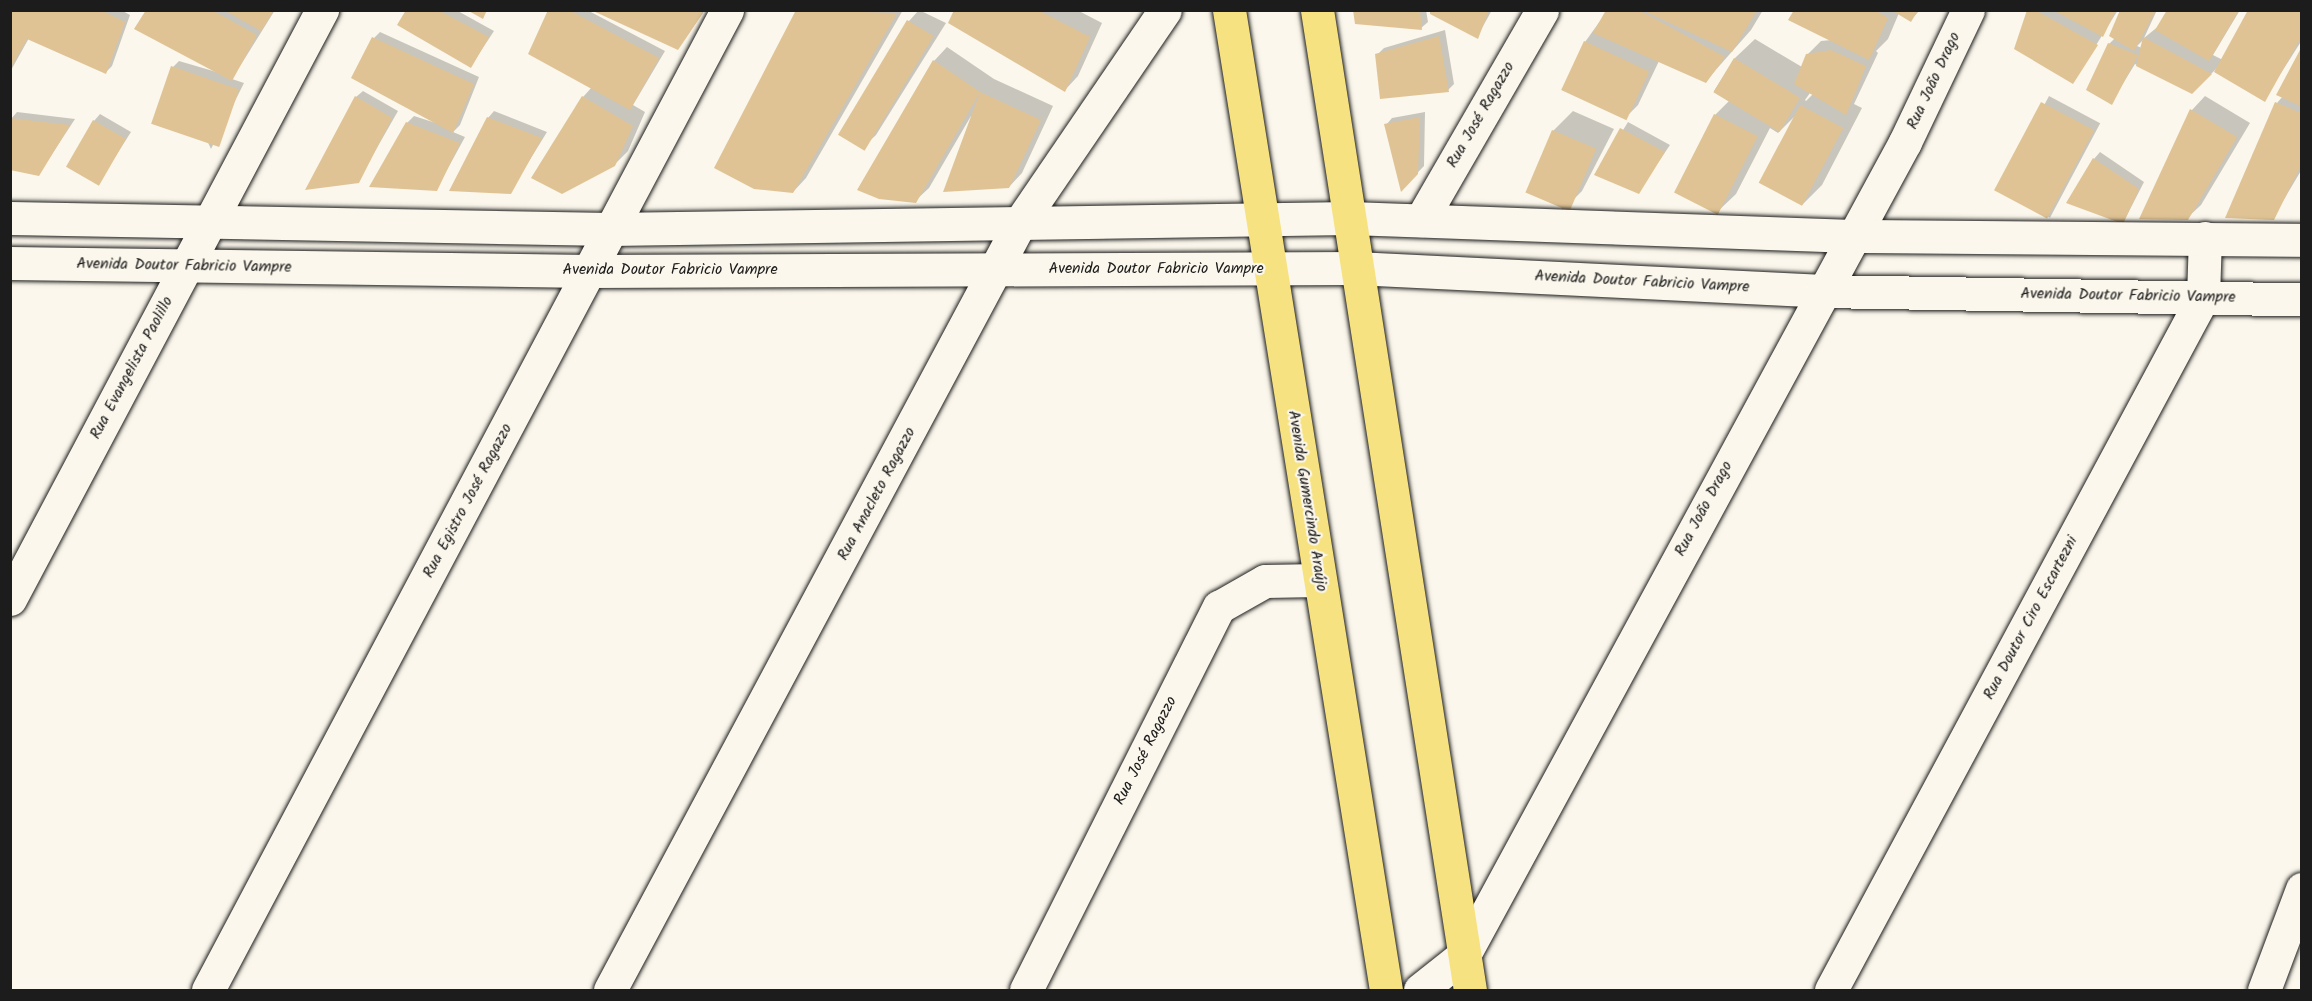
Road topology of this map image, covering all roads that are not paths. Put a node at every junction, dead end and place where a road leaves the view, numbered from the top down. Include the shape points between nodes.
1 (322, 10) edge
2 (727, 10) edge
3 (1165, 10) edge
4 (1229, 10) edge
5 (1317, 10) edge
6 (1542, 10) edge
7 (1968, 10) edge
8 (10, 218) edge
9 (1350, 218) junction
10 (1260, 220) junction
11 (1421, 220) junction
12 (1021, 221) junction
13 (212, 224) junction
14 (610, 229) junction
15 (1853, 236) junction
16 (2205, 238) junction
17 (2301, 240) edge
18 (10, 263) edge
19 (186, 266) junction
20 (1270, 268) junction
21 (1356, 268) junction
22 (997, 270) junction
23 (590, 271) junction
24 (1822, 291) junction
25 (2203, 297) junction
26 (2301, 299) edge
27 (1319, 580) junction
28 (10, 599) edge
29 (2301, 889) edge
30 (1464, 955) junction
31 (208, 990) edge
32 (610, 990) edge
33 (1026, 990) edge
34 (1386, 990) edge
35 (1420, 990) edge
36 (1470, 990) edge
37 (1831, 990) edge
38 (2264, 990) edge

1 - 13 street, Rua Evangelista Paolillo
2 - 14 street, Rua Egistro José Ragazzo
3 - 12 street, Rua Anacleto Ragazzo
4 - 10 highway, Avenida Gumercindo Araújo
5 - 9 highway
6 - 11 street, Rua José Ragazzo
7 - 15 street, Rua João Drago via 1905,142
8 - 13 street
9 - 10 street
9 - 11 street
9 - 21 highway
10 - 12 street
10 - 20 highway, Avenida Gumercindo Araújo
11 - 15 street
12 - 14 street
12 - 22 street, Rua Anacleto Ragazzo
13 - 14 street
13 - 19 street, Rua Evangelista Paolillo
14 - 23 street, Rua Egistro José Ragazzo
15 - 16 street
15 - 24 street, Rua João Drago
16 - 17 street
16 - 25 street, Rua Doutor Ciro Escartezni
18 - 19 street, Avenida Doutor Fabricio Vampre
19 - 23 street, Avenida Doutor Fabricio Vampre
19 - 28 street, Rua Evangelista Paolillo
20 - 21 street, Avenida Doutor Fabricio Vampre
20 - 22 street, Avenida Doutor Fabricio Vampre
20 - 27 highway, Avenida Gumercindo Araújo
21 - 24 street, Avenida Doutor Fabricio Vampre
21 - 30 highway
22 - 23 street, Avenida Doutor Fabricio Vampre
22 - 32 street, Rua Anacleto Ragazzo
23 - 31 street, Rua Egistro José Ragazzo
24 - 25 street, Avenida Doutor Fabricio Vampre
24 - 30 street, Rua João Drago
25 - 26 street, Avenida Doutor Fabricio Vampre
25 - 37 street, Rua Doutor Ciro Escartezni
27 - 33 street, Rua José Ragazzo via 1265,581 1219,607
27 - 34 highway, Avenida Gumercindo Araújo
29 - 38 street
30 - 35 street, Rua João Drago
30 - 36 highway

